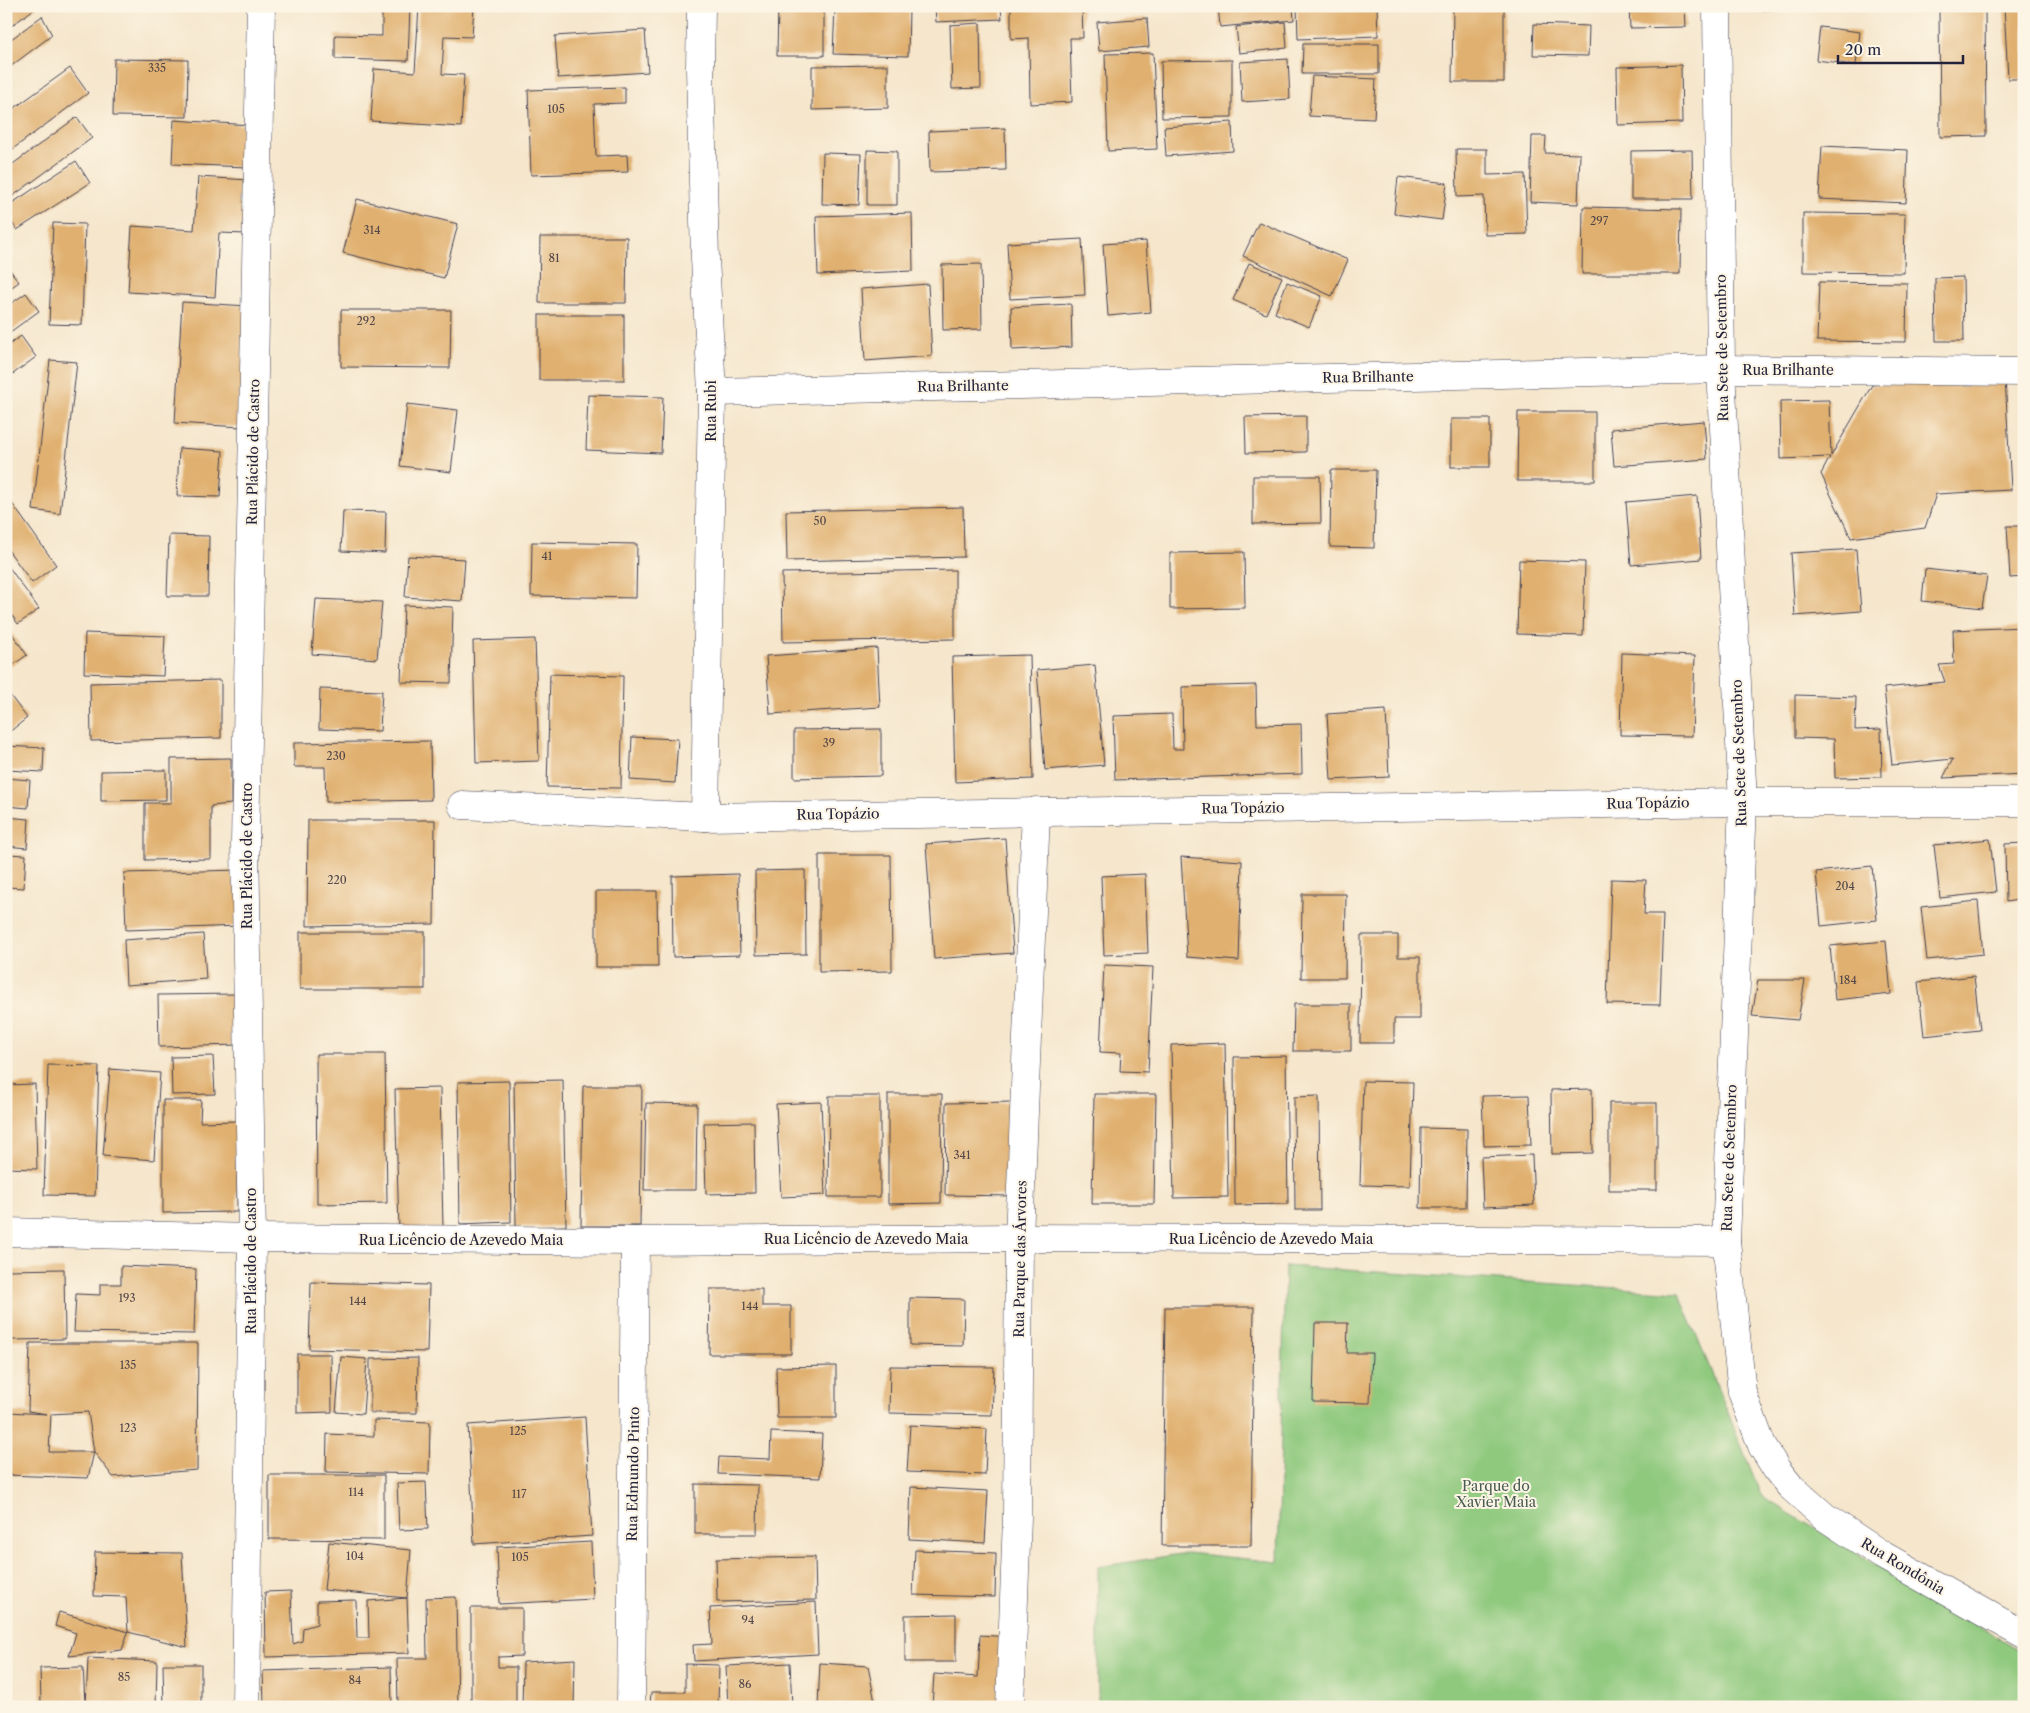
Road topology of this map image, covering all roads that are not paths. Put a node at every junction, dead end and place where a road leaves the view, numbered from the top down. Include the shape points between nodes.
1 (261, 6) edge
2 (701, 6) edge
3 (1717, 6) edge
4 (1721, 370) junction
5 (2024, 372) edge
6 (712, 392) junction
7 (1743, 802) junction
8 (2024, 802) edge
9 (462, 805) dead end
10 (1036, 810) junction
11 (705, 817) junction
12 (6, 1232) edge
13 (252, 1238) junction
14 (1019, 1238) junction
15 (1726, 1240) junction
16 (635, 1241) junction
17 (1790, 1486) joint
18 (2024, 1635) edge
19 (246, 1707) edge
20 (631, 1707) edge
21 (1010, 1707) edge

1 - 13 street, Rua Plácido de Castro via 245,844
2 - 6 street, Rua Rubi via 705,258
3 - 4 street, Rua Sete de Setembro
4 - 5 street, Rua Brilhante
4 - 6 street, Rua Brilhante
4 - 7 street, Rua Sete de Setembro
6 - 11 street, Rua Rubi
7 - 8 street, Rua Topázio
7 - 10 street, Rua Topázio
7 - 15 street, Rua Sete de Setembro
9 - 11 street, Rua Topázio
10 - 11 street, Rua Topázio
10 - 14 street, Rua Parque das Árvores
12 - 13 street, Rua Licêncio de Azevedo Maia
13 - 16 street, Rua Licêncio de Azevedo Maia
13 - 19 street, Rua Plácido de Castro
14 - 15 street, Rua Licêncio de Azevedo Maia
14 - 16 street, Rua Licêncio de Azevedo Maia
14 - 21 street, Rua Parque das Árvores via 1017,1516
15 - 17 street, Rua Sete de Setembro via 1742,1392 1762,1446
16 - 20 street, Rua Edmundo Pinto
17 - 18 street, Rua Rondônia via 1825,1517 1882,1555

